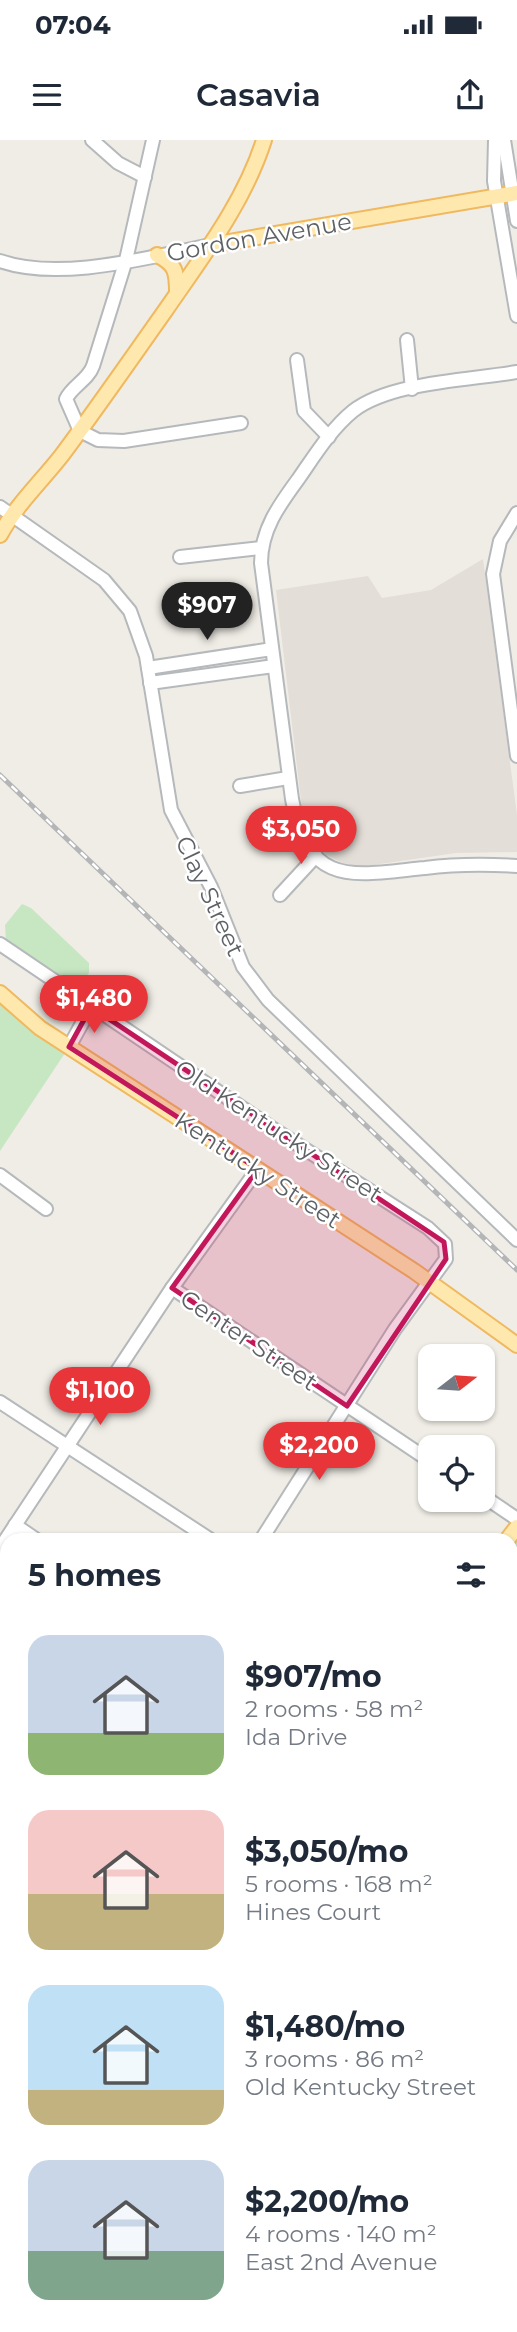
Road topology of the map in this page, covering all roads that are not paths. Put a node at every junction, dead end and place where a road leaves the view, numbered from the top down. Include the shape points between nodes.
1 (92, 140) edge
2 (153, 140) edge
3 (264, 140) edge
4 (495, 140) edge
5 (504, 140) edge
6 (145, 177) junction
7 (515, 193) edge
8 (496, 196) junction
9 (517, 221) edge
10 (211, 245) junction
11 (157, 255) junction
12 (126, 260) junction
13 (0, 261) edge
14 (515, 290) edge
15 (177, 293) junction
16 (517, 316) edge
17 (407, 340) dead end
18 (296, 360) dead end
19 (517, 372) edge
20 (412, 389) junction
21 (241, 423) dead end
22 (80, 431) junction
23 (329, 437) junction
24 (517, 513) edge
25 (4, 514) edge
26 (0, 535) edge
27 (261, 548) junction
28 (180, 557) dead end
29 (272, 649) junction
30 (274, 666) junction
31 (511, 666) edge
32 (148, 668) junction
33 (150, 683) junction
34 (517, 756) edge
35 (288, 778) junction
36 (240, 786) dead end
37 (316, 856) junction
38 (517, 866) edge
39 (280, 895) dead end
40 (0, 944) edge
41 (0, 993) edge
42 (91, 1007) junction
43 (69, 1047) junction
44 (257, 1170) junction
45 (0, 1175) edge
46 (46, 1209) dead end
47 (517, 1240) edge
48 (429, 1281) junction
49 (172, 1288) junction
50 (517, 1345) edge
51 (0, 1402) edge
52 (347, 1406) junction
53 (67, 1447) junction
54 (418, 1453) edge
55 (495, 1504) edge
56 (517, 1519) edge
57 (15, 1525) junction
58 (10, 1533) edge
59 (27, 1533) edge
60 (200, 1533) edge
61 (265, 1533) edge

1 - 6 street via 118,163
2 - 6 street
3 - 10 main road via 240,196
4 - 8 street
5 - 7 street
6 - 12 street
7 - 8 main road, Gordon Avenue
7 - 9 street
8 - 10 main road, Gordon Avenue
8 - 14 street
10 - 11 street, Gordon Avenue
10 - 15 main road
11 - 12 street, Gordon Avenue
11 - 15 main road via 176,269
12 - 13 street, Gordon Avenue via 51,268
12 - 22 street via 91,372 65,399
14 - 16 street
15 - 22 main road
17 - 20 street
18 - 23 street via 302,405
19 - 20 street
20 - 23 street via 367,402
21 - 22 street via 118,442 98,440
22 - 25 main road
23 - 27 street via 274,515
24 - 31 street via 500,541 493,574
25 - 26 main road
25 - 32 street, Clay Street via 116,591 138,628
27 - 28 street
27 - 29 street
29 - 30 street
29 - 32 street
30 - 33 street
30 - 35 street
31 - 34 street
32 - 33 street, Clay Street
33 - 47 street, Clay Street via 171,810 211,887 250,979
35 - 36 street
35 - 37 street via 299,830
37 - 38 street via 334,868 360,875 457,865
37 - 39 street
40 - 42 street, Old Kentucky Street
41 - 43 main road, Kentucky Street
42 - 43 street
42 - 48 street, Old Kentucky Street via 428,1228 448,1252
43 - 44 main road, Kentucky Street
44 - 48 main road, Kentucky Street
44 - 49 street
45 - 46 street
48 - 50 main road, Kentucky Street
48 - 52 street
49 - 52 street, Center Street
49 - 53 street
51 - 53 street
52 - 54 street, Center Street
52 - 61 street
53 - 57 street
53 - 60 street
55 - 56 street
57 - 58 street
57 - 59 street

